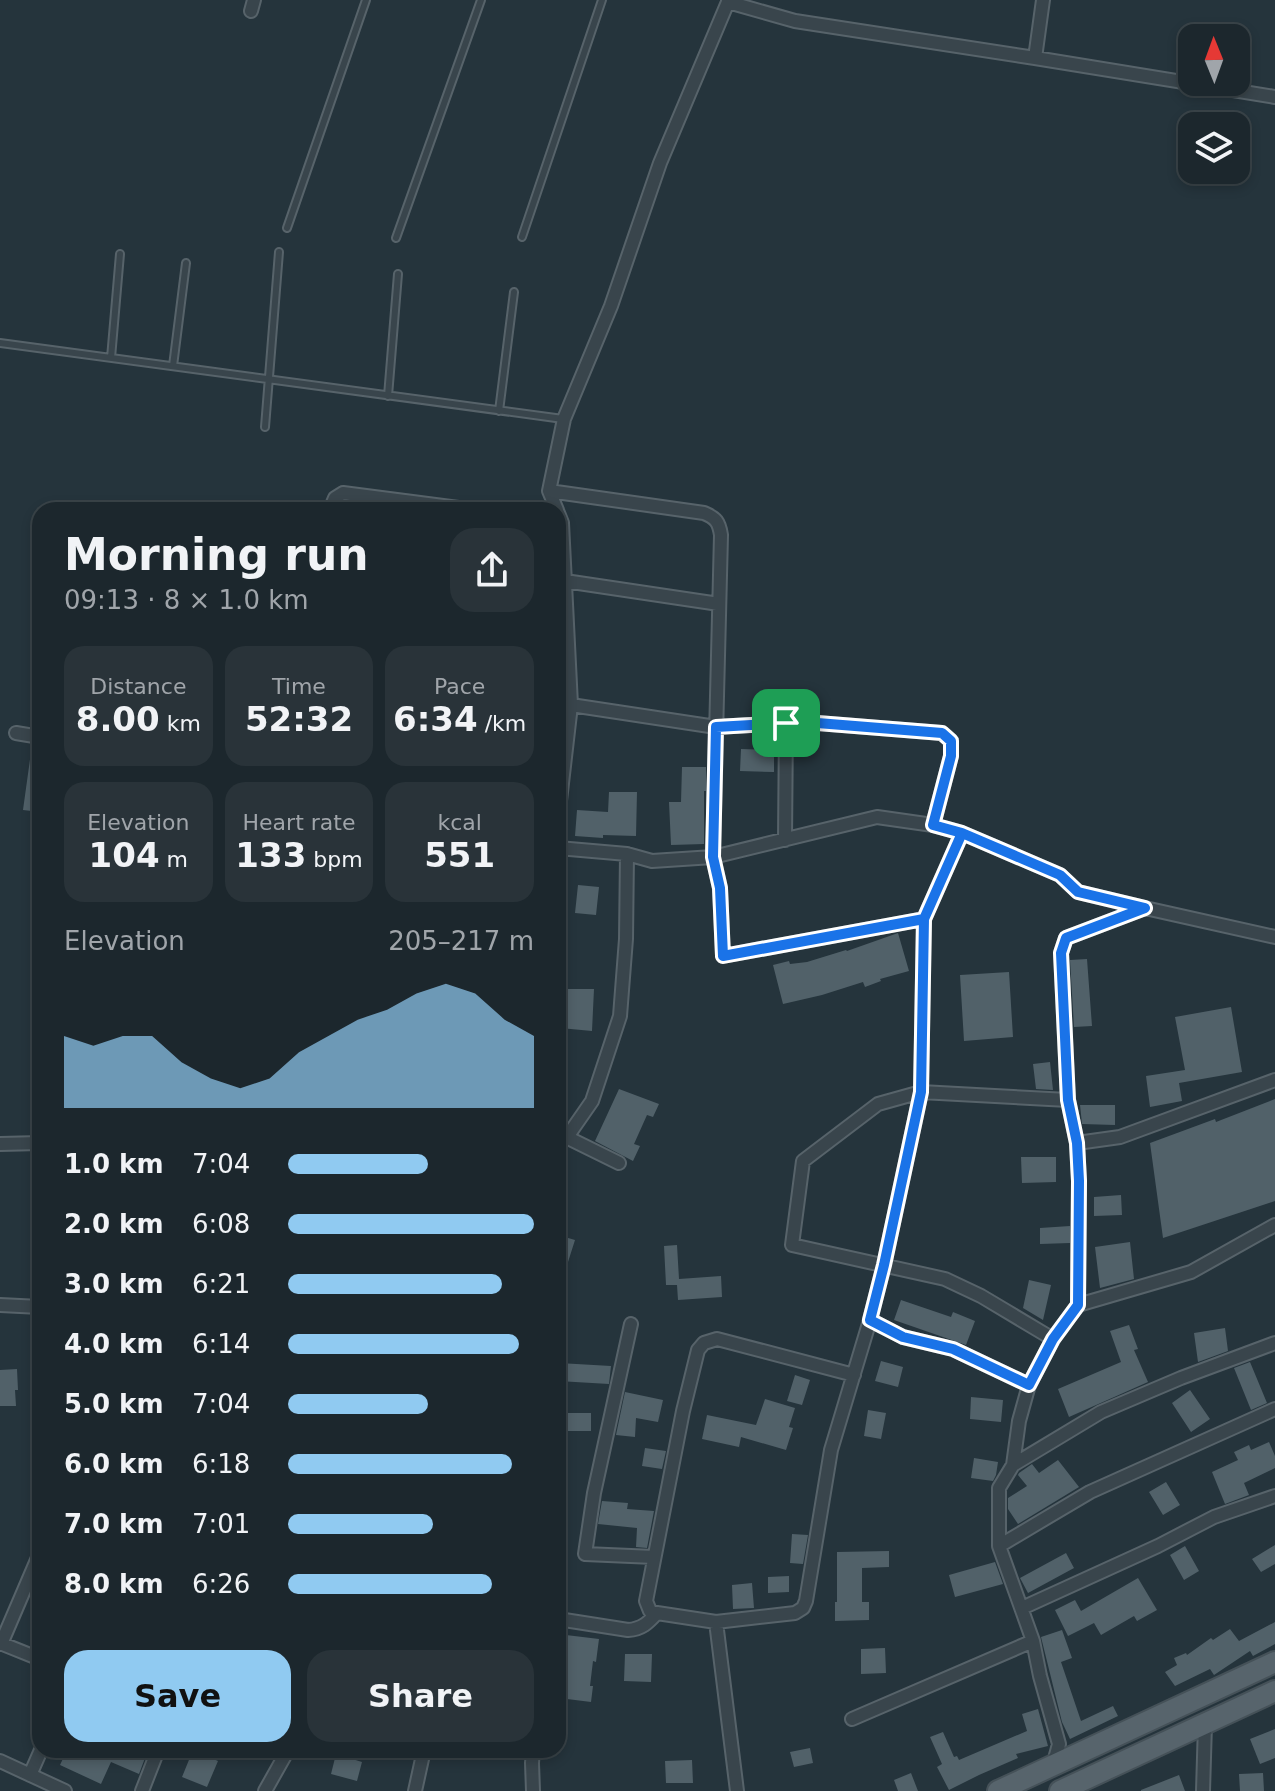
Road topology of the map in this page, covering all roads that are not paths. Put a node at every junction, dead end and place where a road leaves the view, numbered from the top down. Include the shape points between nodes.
1 (366, 0) edge
2 (481, 0) edge
3 (602, 0) edge
4 (1043, 0) edge
5 (726, 1) edge
6 (1035, 58) junction
7 (1275, 97) edge
8 (287, 228) dead end
9 (522, 237) dead end
10 (396, 238) dead end
11 (279, 252) dead end
12 (120, 254) dead end
13 (186, 263) dead end
14 (398, 274) dead end
15 (514, 292) dead end
16 (0, 343) edge
17 (111, 358) junction
18 (173, 366) junction
19 (270, 379) junction
20 (388, 396) junction
21 (499, 411) junction
22 (564, 419) junction
23 (265, 427) dead end
24 (549, 491) junction
25 (333, 502) edge
26 (382, 502) edge
27 (553, 502) edge
28 (566, 581) edge
29 (566, 602) edge
30 (719, 604) junction
31 (571, 705) junction
32 (786, 723) junction
33 (716, 727) junction
34 (16, 733) dead end
35 (32, 736) edge
36 (566, 748) edge
37 (933, 825) junction
38 (962, 833) junction
39 (785, 840) junction
40 (566, 849) edge
41 (627, 854) junction
42 (713, 857) junction
43 (1145, 908) junction
44 (924, 919) junction
45 (1275, 937) edge
46 (1275, 1080) edge
47 (921, 1092) junction
48 (1068, 1100) junction
49 (566, 1130) edge
50 (566, 1137) edge
51 (32, 1143) edge
52 (1077, 1143) junction
53 (0, 1144) edge
54 (619, 1163) dead end
55 (1275, 1225) edge
56 (884, 1265) junction
57 (0, 1305) edge
58 (1078, 1305) junction
59 (32, 1307) edge
60 (870, 1320) junction
61 (631, 1324) dead end
62 (1053, 1339) junction
63 (1275, 1343) edge
64 (854, 1375) junction
65 (1029, 1385) junction
66 (1275, 1409) edge
67 (1013, 1465) junction
68 (1275, 1496) edge
69 (999, 1546) junction
70 (654, 1557) junction
71 (32, 1571) edge
72 (1022, 1608) junction
73 (657, 1613) junction
74 (566, 1620) edge
75 (716, 1622) junction
76 (1033, 1641) junction
77 (1, 1643) edge
78 (32, 1656) edge
79 (1275, 1662) edge
80 (1275, 1691) edge
81 (852, 1719) dead end
82 (1205, 1724) junction
83 (37, 1758) edge
84 (155, 1758) edge
85 (284, 1758) edge
86 (422, 1758) edge
87 (532, 1758) edge
88 (0, 1761) edge
89 (1053, 1766) junction
90 (30, 1775) junction
91 (65, 1791) edge
92 (142, 1791) edge
93 (265, 1791) edge
94 (415, 1791) edge
95 (533, 1791) edge
96 (737, 1791) edge
97 (998, 1791) edge
98 (1060, 1791) edge
99 (1203, 1791) edge

1 - 8 lane
2 - 10 lane
3 - 9 lane
4 - 6 street
5 - 6 street via 795,21
5 - 22 street
6 - 7 street
11 - 19 lane
12 - 17 lane
13 - 18 lane
14 - 20 lane
15 - 21 lane
16 - 17 lane
17 - 18 lane
18 - 19 lane
19 - 20 lane
19 - 23 lane
20 - 21 lane
21 - 22 lane
22 - 24 street
24 - 27 street
24 - 30 street via 715,518 721,535
25 - 26 street via 343,493
28 - 30 street
29 - 31 street
30 - 33 street
31 - 33 street
31 - 36 street
32 - 33 street
32 - 37 street via 942,733 951,741 951,756
32 - 39 street
33 - 42 street
34 - 35 street
37 - 38 street
37 - 39 street via 877,817
38 - 43 street via 1060,875 1078,892
38 - 44 street
39 - 42 street
40 - 41 street
41 - 42 street via 652,861
41 - 49 street via 620,1016 592,1101
42 - 44 street via 723,956
43 - 45 street
43 - 48 street via 1066,938 1061,953
44 - 47 street
46 - 52 street via 1120,1137
47 - 48 street
47 - 56 street
47 - 56 street via 878,1104 803,1161 792,1245
48 - 52 street
50 - 54 street
51 - 53 street
52 - 58 street
55 - 58 street via 1191,1272
56 - 60 street
56 - 62 street via 945,1279
57 - 59 street
58 - 62 street
60 - 64 street
60 - 65 street via 903,1337 953,1349
61 - 70 street via 585,1554
62 - 65 street
63 - 67 street via 1101,1412
64 - 70 street via 717,1339 704,1343 683,1411
64 - 75 street via 831,1450 803,1608
65 - 67 street
66 - 69 street via 1090,1492
67 - 69 street via 999,1488
68 - 72 street via 1214,1517
69 - 72 street
70 - 73 street via 646,1601
71 - 77 street
72 - 76 street
73 - 74 street via 639,1630
73 - 75 street
75 - 96 street
76 - 81 street
76 - 89 street via 1059,1744
77 - 78 street
79 - 89 main road
80 - 82 main road
82 - 98 main road
82 - 99 street
83 - 90 street
84 - 92 street
85 - 93 street
86 - 94 street
87 - 95 street
88 - 90 street
89 - 97 main road
90 - 91 street

